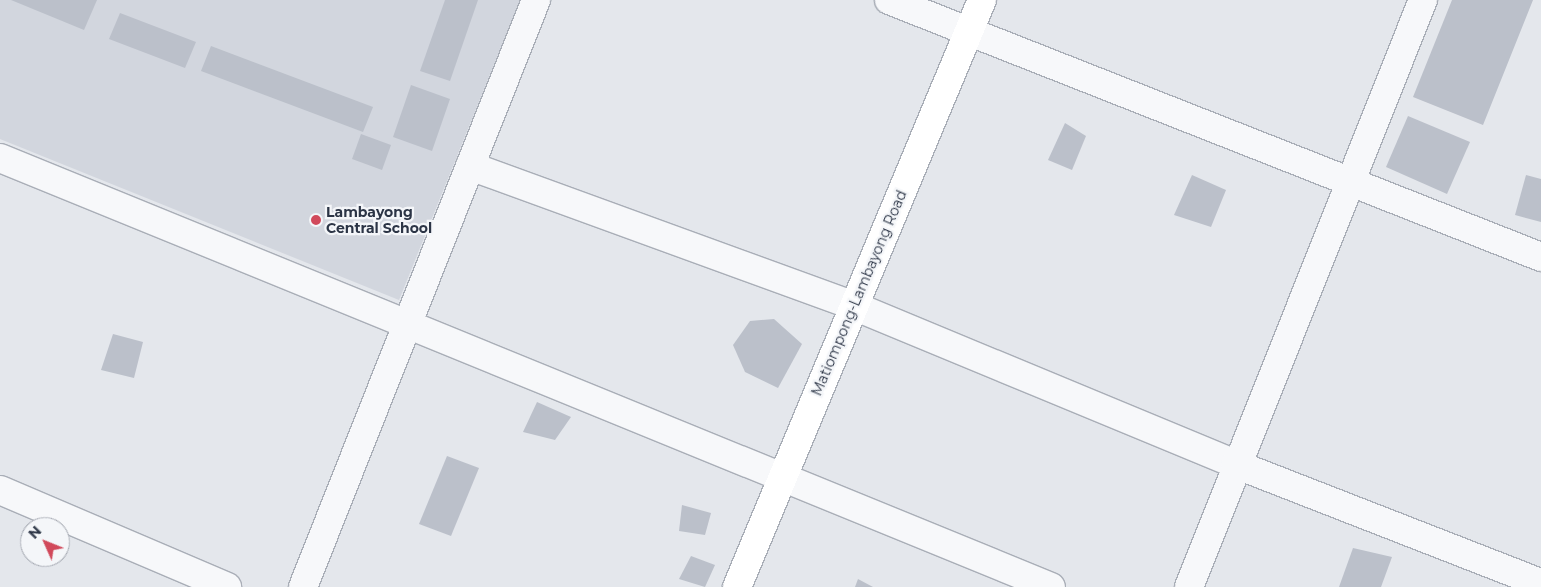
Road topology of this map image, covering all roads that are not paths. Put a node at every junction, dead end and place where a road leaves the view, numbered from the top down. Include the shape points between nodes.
1 (536, 0) edge
2 (889, 0) edge
3 (982, 0) edge
4 (1423, 0) edge
5 (969, 32) junction
6 (0, 158) edge
7 (470, 166) junction
8 (1348, 183) junction
9 (1541, 257) edge
10 (854, 306) junction
11 (407, 326) junction
12 (1235, 464) junction
13 (782, 474) junction
14 (0, 490) edge
15 (1541, 583) edge
16 (228, 587) edge
17 (303, 587) edge
18 (737, 587) edge
19 (1051, 587) edge
20 (1188, 587) edge

1 - 7 street
2 - 5 street
3 - 5 main road, Matiompong-Lambayong Road
4 - 8 street
5 - 8 street
5 - 10 main road, Matiompong-Lambayong Road
6 - 11 street
7 - 10 street
7 - 11 street
8 - 9 street
8 - 12 street
10 - 12 street
10 - 13 main road, Matiompong-Lambayong Road
11 - 13 street
11 - 17 street
12 - 15 street
12 - 20 street
13 - 18 main road, Matiompong-Lambayong Road
13 - 19 street
14 - 16 street

